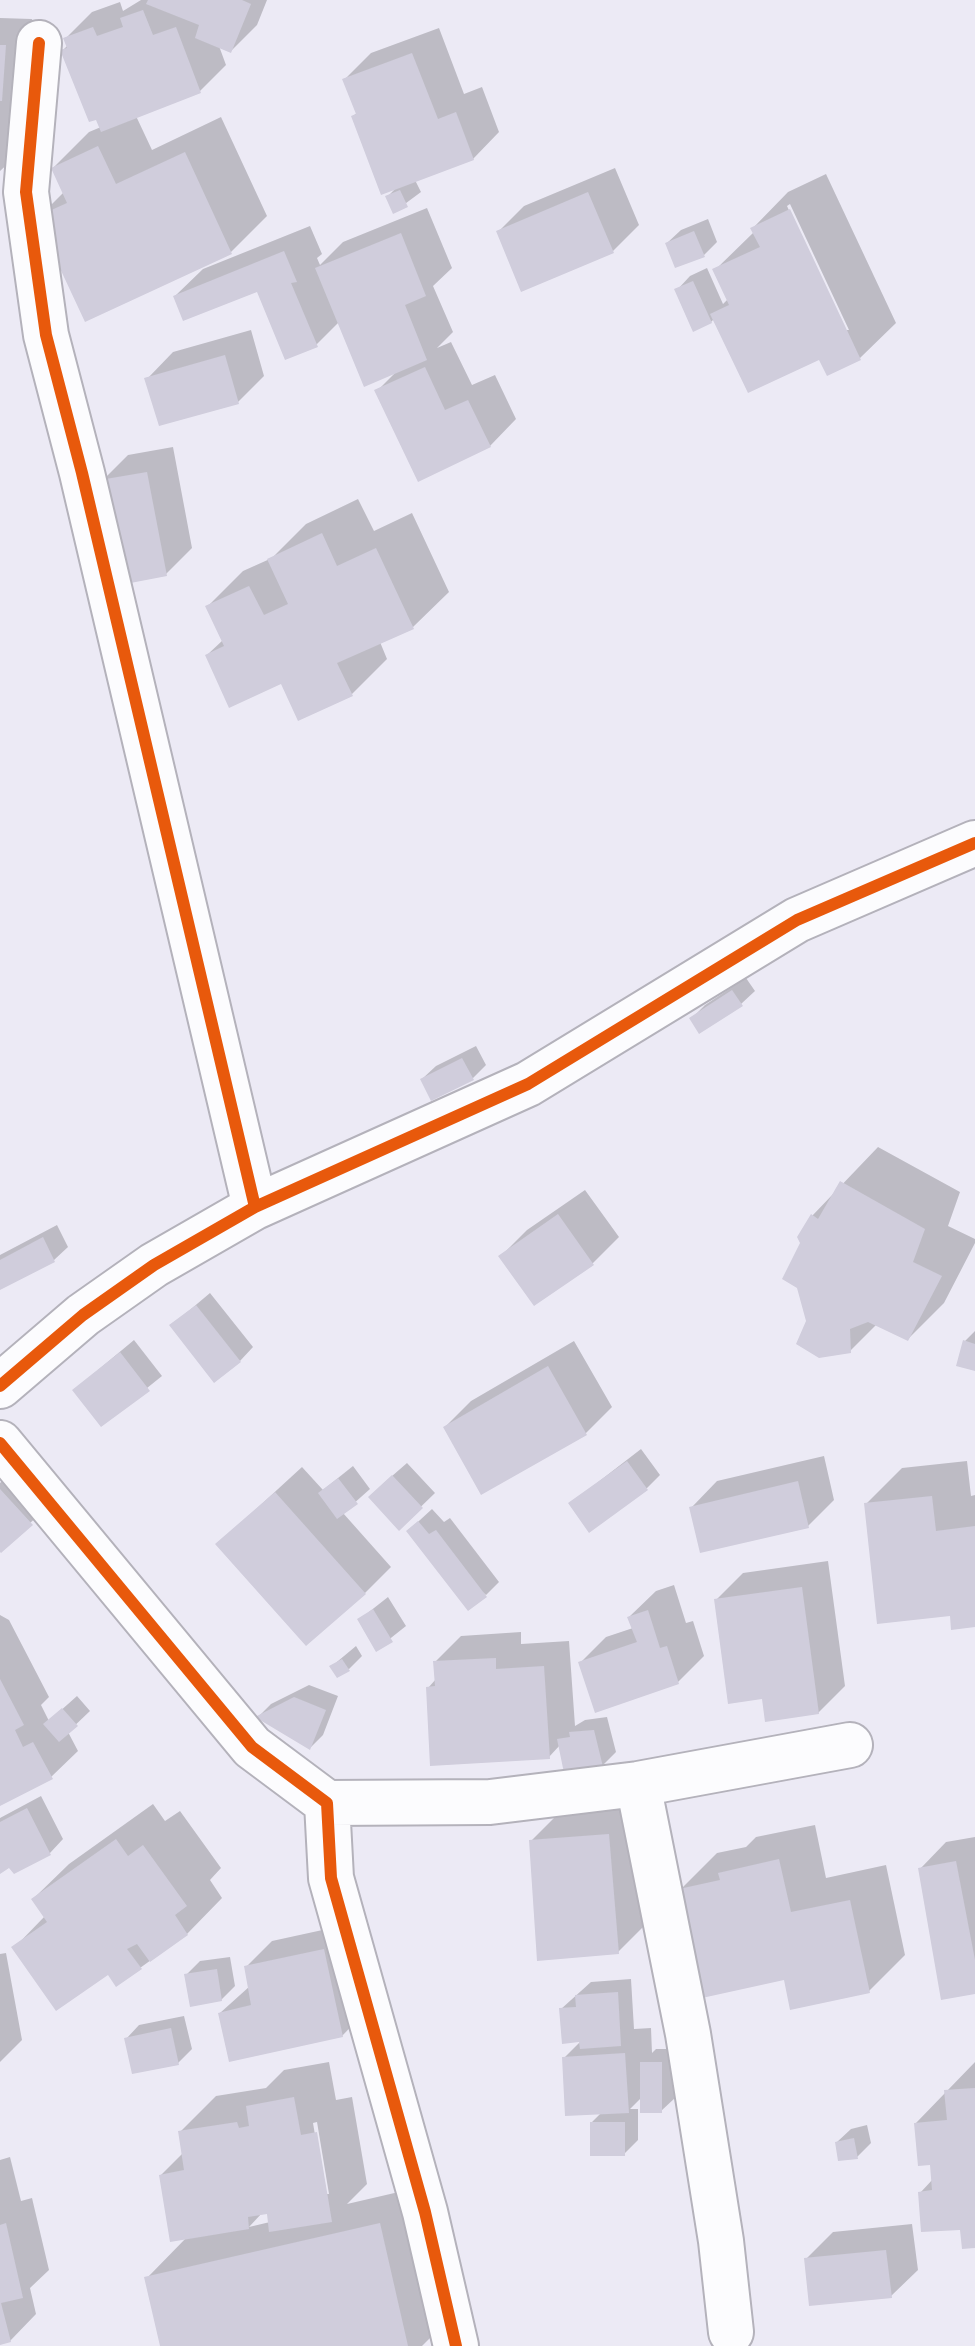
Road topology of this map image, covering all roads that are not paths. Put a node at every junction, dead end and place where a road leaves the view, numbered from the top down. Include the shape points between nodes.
1 (39, 43) dead end
2 (975, 843) edge
3 (255, 1207) junction
4 (0, 1386) edge
5 (0, 1443) edge
6 (850, 1745) dead end
7 (638, 1784) junction
8 (327, 1803) junction
9 (731, 2332) dead end
10 (456, 2346) edge

1 - 3 street via 26,192 46,335
2 - 3 street via 797,920 528,1084
3 - 4 street via 154,1265 83,1315
5 - 8 street via 252,1747
6 - 7 street
7 - 8 street via 490,1802
7 - 9 street via 685,2019
8 - 10 street via 331,1878 425,2212

